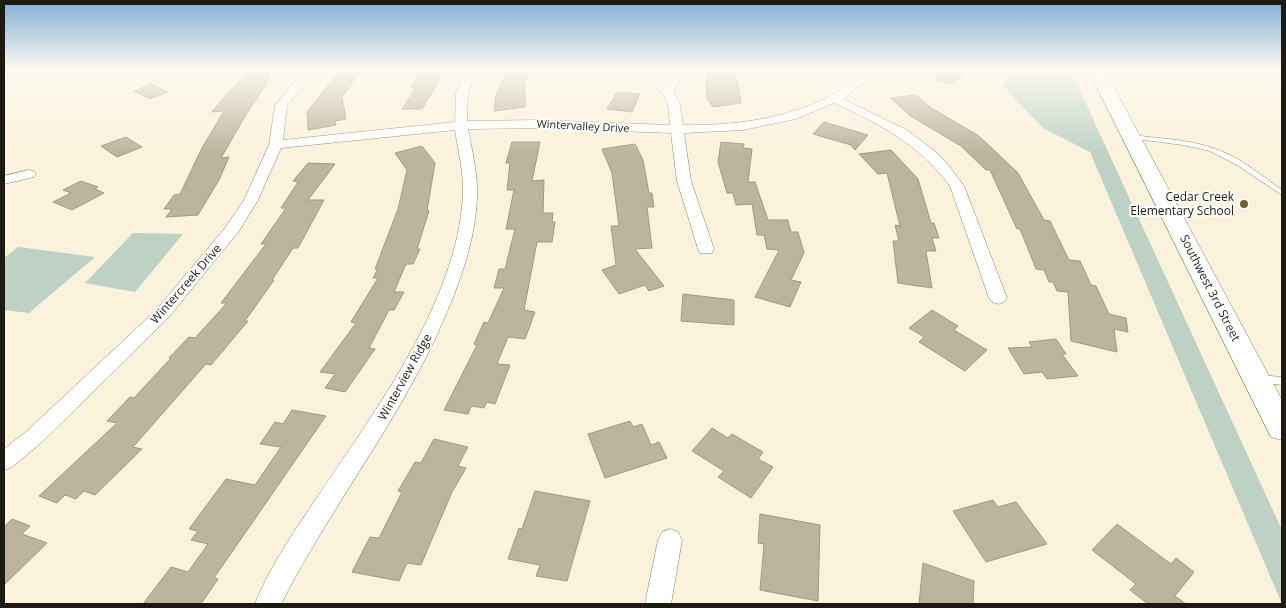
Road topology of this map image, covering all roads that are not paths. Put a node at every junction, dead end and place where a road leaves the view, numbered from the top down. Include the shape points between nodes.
1 (288, 97) edge
2 (460, 97) edge
3 (670, 97) edge
4 (837, 97) edge
5 (1111, 97) edge
6 (834, 99) junction
7 (463, 125) junction
8 (677, 129) junction
9 (1131, 137) junction
10 (276, 145) junction
11 (29, 174) dead end
12 (4, 180) edge
13 (1282, 193) edge
14 (706, 249) dead end
15 (998, 298) dead end
16 (1269, 380) edge
17 (1282, 428) edge
18 (4, 461) edge
19 (670, 540) dead end
20 (268, 604) edge
21 (658, 604) edge

1 - 10 street, Wintercreek Drive via 281,106
2 - 7 street, Winterview Ridge
3 - 8 street
4 - 6 street, Wintervalley Drive
5 - 9 main road, Southwest 3rd Street
6 - 8 street, Wintervalley Drive via 788,117 756,124
6 - 15 street via 905,133 927,150 948,173 957,186
7 - 8 street, Wintervalley Drive via 532,123
7 - 10 street, Wintervalley Drive
7 - 20 street, Winterview Ridge via 470,184 467,221 440,311 409,373
8 - 14 street via 684,181
9 - 13 lane via 1213,150 1232,158
9 - 16 main road, Southwest 3rd Street
10 - 18 street, Wintercreek Drive via 251,200 231,231 162,314 41,430
11 - 12 street
16 - 17 main road, Southwest 3rd Street
19 - 21 street

